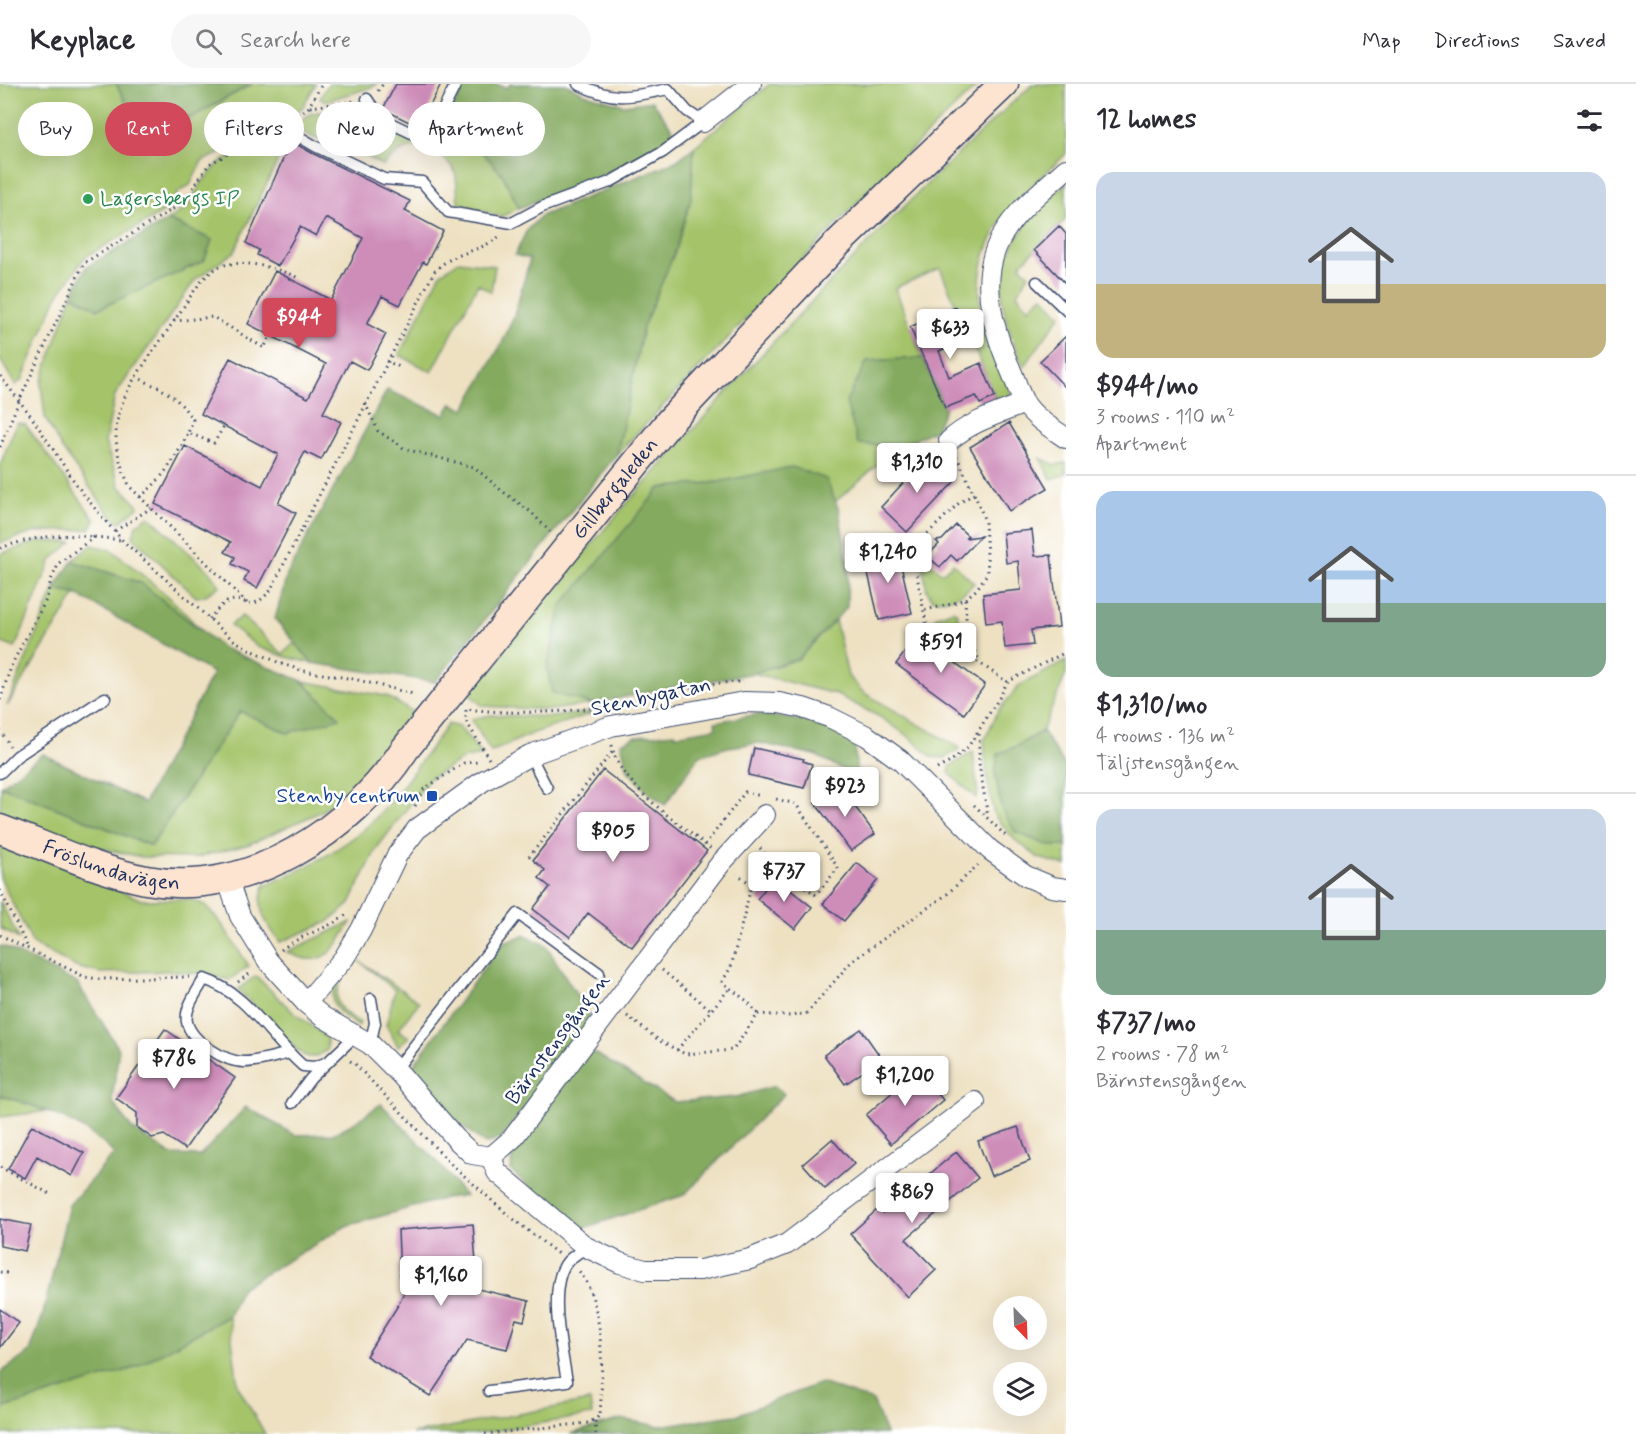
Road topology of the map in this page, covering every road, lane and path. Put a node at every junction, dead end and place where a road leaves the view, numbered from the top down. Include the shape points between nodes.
1 (382, 84) edge
2 (456, 84) edge
3 (578, 84) edge
4 (751, 84) edge
5 (1004, 84) edge
6 (367, 99) junction
7 (308, 108) dead end
8 (703, 122) junction
9 (304, 140) edge
10 (209, 164) dead end
11 (1066, 169) edge
12 (512, 223) junction
13 (298, 278) dead end
14 (1037, 282) dead end
15 (1066, 310) edge
16 (174, 321) junction
17 (270, 336) dead end
18 (386, 361) junction
19 (402, 368) dead end
20 (0, 376) edge
21 (136, 376) junction
22 (19, 401) junction
23 (365, 403) junction
24 (1025, 403) junction
25 (224, 426) dead end
26 (188, 434) junction
27 (1066, 438) edge
28 (950, 441) joint
29 (0, 447) edge
30 (974, 494) junction
31 (140, 497) junction
32 (151, 508) junction
33 (115, 531) junction
34 (94, 537) junction
35 (123, 540) junction
36 (0, 548) edge
37 (566, 549) junction
38 (965, 599) junction
39 (248, 604) junction
40 (925, 610) junction
41 (209, 619) junction
42 (1066, 652) edge
43 (980, 662) junction
44 (750, 682) dead end
45 (1007, 682) junction
46 (413, 694) dead end
47 (105, 698) dead end
48 (0, 700) edge
49 (609, 705) junction
50 (611, 726) junction
51 (979, 731) junction
52 (613, 751) junction
53 (530, 755) junction
54 (490, 760) dead end
55 (937, 769) dead end
56 (0, 773) edge
57 (547, 788) dead end
58 (971, 802) dead end
59 (767, 803) junction
60 (988, 818) junction
61 (0, 829) edge
62 (1011, 841) dead end
63 (705, 844) junction
64 (757, 844) dead end
65 (990, 849) junction
66 (529, 857) dead end
67 (722, 861) junction
68 (227, 878) junction
69 (1066, 889) edge
70 (0, 890) edge
71 (0, 935) edge
72 (29, 950) junction
73 (649, 959) junction
74 (599, 972) dead end
75 (204, 980) junction
76 (730, 988) junction
77 (371, 999) dead end
78 (306, 1003) junction
79 (614, 1006) junction
80 (711, 1010) junction
81 (758, 1014) junction
82 (362, 1040) junction
83 (677, 1050) junction
84 (290, 1053) junction
85 (328, 1062) junction
86 (396, 1069) junction
87 (975, 1102) dead end
88 (292, 1103) dead end
89 (491, 1157) junction
90 (0, 1167) edge
91 (50, 1194) dead end
92 (586, 1247) junction
93 (567, 1262) junction
94 (0, 1272) edge
95 (7, 1273) dead end
96 (489, 1391) dead end
97 (594, 1420) junction
98 (485, 1434) edge
99 (596, 1434) edge

1 - 6 path
2 - 6 lane via 433,130 422,138 380,118
3 - 8 lane via 613,97 668,89
4 - 8 street
5 - 37 main road, Gillbergaleden via 758,325 670,421
6 - 7 path
8 - 12 lane via 663,152 610,182 542,207
9 - 12 lane via 384,179 422,182 448,212
10 - 22 path via 183,204 84,263
11 - 24 street via 1022,209 997,246 991,264 995,330
12 - 18 path via 495,240 442,263
13 - 16 path via 238,263 217,268 198,285
14 - 15 lane
16 - 17 path via 213,317 264,348
16 - 21 path
18 - 19 path
18 - 23 path
20 - 22 path
21 - 26 path via 180,402 193,420
21 - 31 path via 118,418 116,439 119,463 130,487
22 - 29 path
22 - 33 path via 78,487
23 - 37 path via 378,431 405,449 474,467 531,513
23 - 39 path via 270,591 262,600
24 - 27 street via 1043,423
24 - 28 street
25 - 26 path via 214,443
26 - 31 path via 176,458
28 - 30 path
30 - 38 path via 985,522 988,572
30 - 40 path via 959,503 914,551
31 - 32 path
32 - 33 path
32 - 39 path
33 - 35 path
34 - 35 path
34 - 36 path via 43,536
34 - 48 path via 59,563 46,600 12,664
35 - 41 path
37 - 68 main road, Gillbergaleden via 405,748 390,772 356,808 291,854
38 - 40 path
38 - 43 path via 967,635
39 - 41 path via 225,603
40 - 43 path via 931,631
41 - 46 path via 232,639 282,664
42 - 45 path
43 - 45 path
44 - 49 path via 698,686
45 - 51 path
47 - 56 lane via 17,756
49 - 50 path
49 - 54 path via 538,713 466,709 466,721
50 - 52 path
50 - 53 street, Stenbygatan
50 - 65 street, Stenbygatan via 744,702 779,703 829,717 867,735 900,760
51 - 55 path via 962,753
51 - 60 path via 979,764
52 - 63 path via 634,786
52 - 66 path
53 - 57 lane
53 - 78 street, Stenbygatan via 483,781 417,829 398,855 344,958
58 - 60 path
59 - 63 path via 745,792
59 - 64 path via 796,804 838,868 816,895 770,861
59 - 67 street, Bärnstensgången
60 - 62 path
61 - 68 main road, Fröslundavägen via 106,871 191,882
63 - 67 path
65 - 69 street, Stenbygatan via 1026,876
65 - 81 path via 946,894 852,961 807,1013
67 - 73 street, Bärnstensgången
67 - 76 path via 751,884 731,967 722,982
68 - 78 street via 240,916 268,961
70 - 72 path
71 - 72 path
72 - 75 path via 72,972 99,979 178,976
73 - 79 street, Bärnstensgången
73 - 80 path
74 - 86 lane via 518,914
75 - 84 lane via 242,1000
75 - 84 lane via 186,1020 207,1048 243,1062
76 - 80 path
76 - 81 path
77 - 82 lane via 375,1023
78 - 82 street
79 - 83 path
79 - 89 street, Bärnstensgången via 512,1139
80 - 83 path
81 - 83 path via 733,1050 685,1054
82 - 85 lane
82 - 86 street
84 - 85 lane via 307,1067
85 - 88 lane
85 - 93 path via 339,1059 355,1064 465,1177
86 - 89 street via 472,1154
87 - 92 street via 788,1244 700,1270 645,1270
89 - 92 street via 497,1172
90 - 91 path
92 - 93 lane
93 - 96 lane via 561,1275 556,1315 567,1381
93 - 97 path via 588,1283 596,1315 602,1387 600,1414
94 - 95 path
97 - 98 path
97 - 99 path

